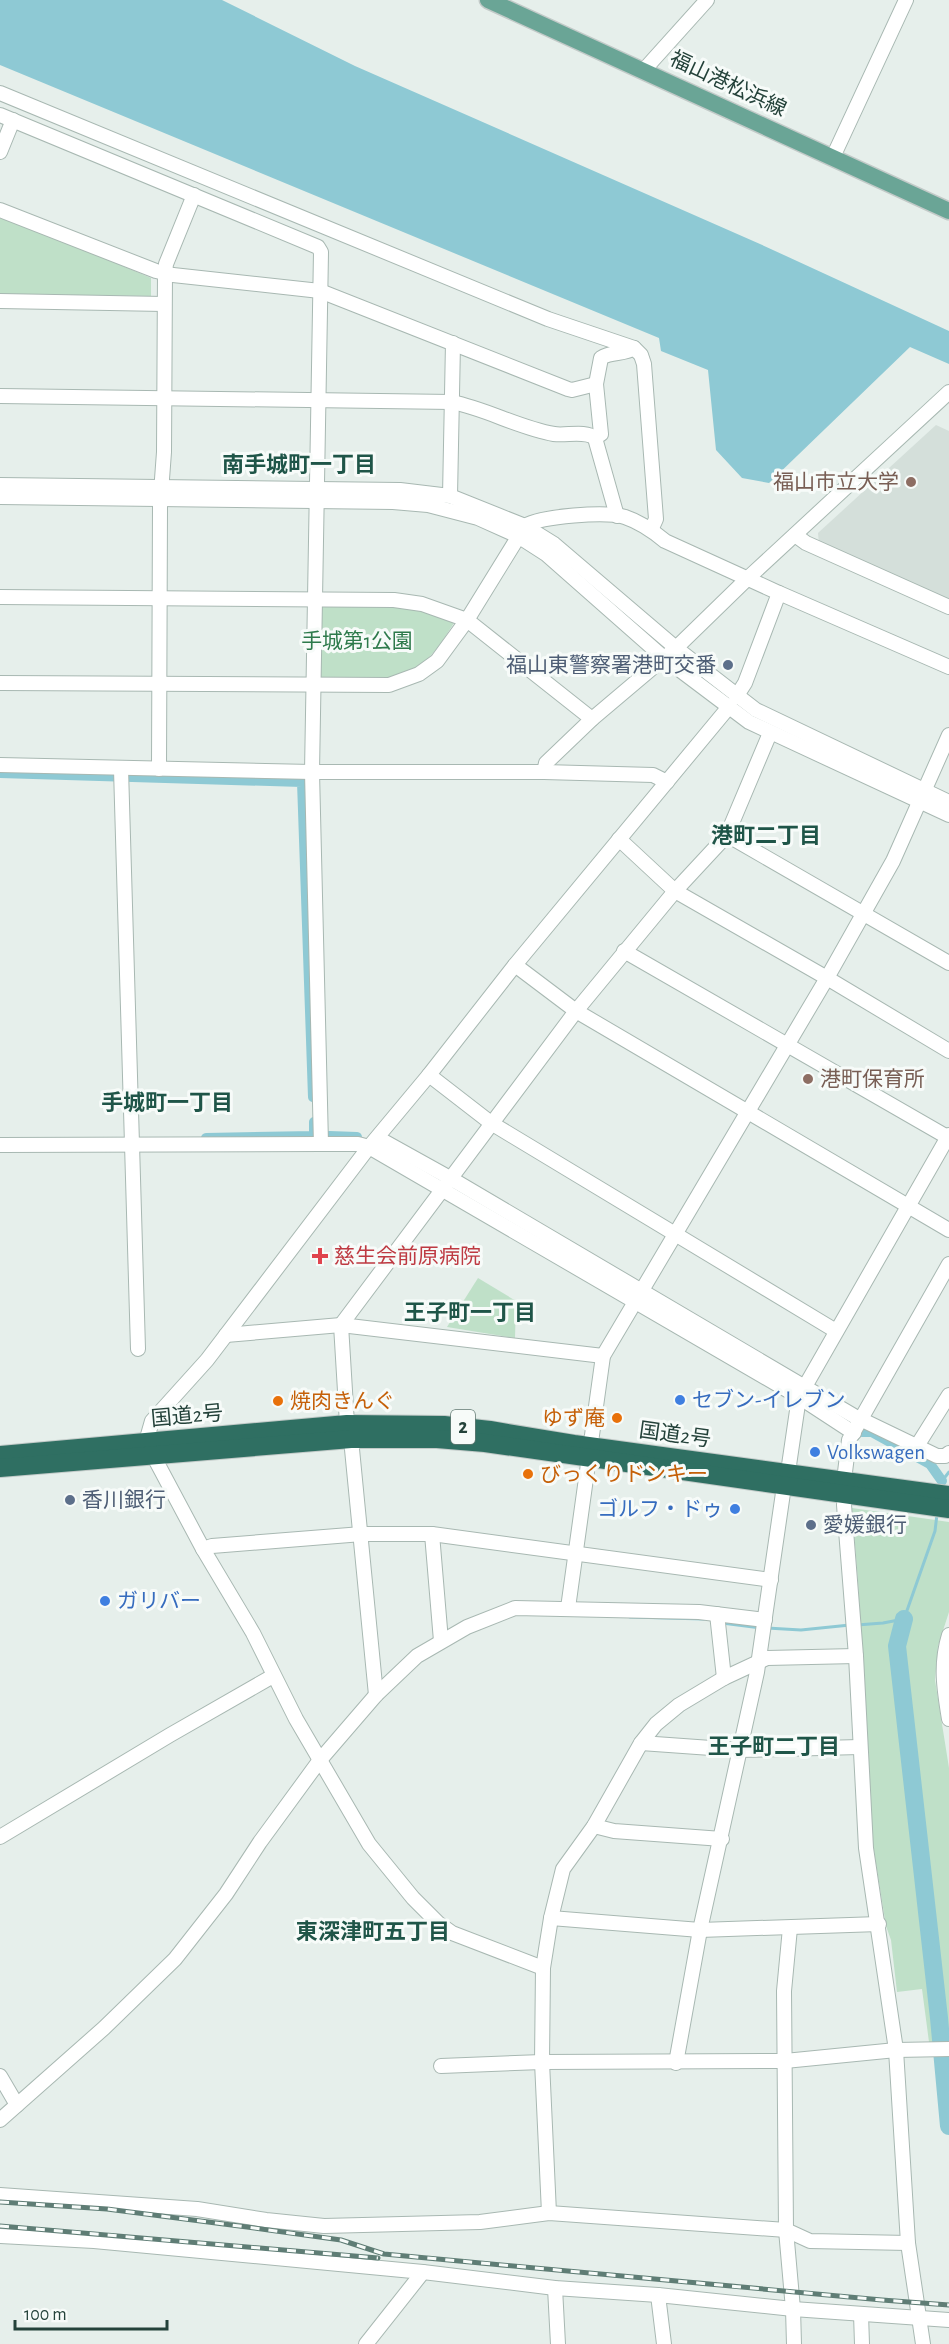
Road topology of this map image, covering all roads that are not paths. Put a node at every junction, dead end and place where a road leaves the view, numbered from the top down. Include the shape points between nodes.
1 (488, 0) edge
2 (707, 0) edge
3 (906, 0) edge
4 (506, 4) edge
5 (644, 70) junction
6 (0, 93) edge
7 (6, 117) edge
8 (0, 152) edge
9 (833, 157) junction
10 (195, 195) junction
11 (0, 210) edge
12 (949, 211) edge
13 (165, 273) junction
14 (320, 291) junction
15 (0, 301) edge
16 (164, 304) junction
17 (453, 343) junction
18 (634, 348) junction
19 (596, 384) junction
20 (949, 392) edge
21 (0, 396) edge
22 (163, 398) junction
23 (319, 401) junction
24 (452, 402) junction
25 (594, 438) junction
26 (0, 484) edge
27 (161, 492) junction
28 (316, 495) junction
29 (450, 496) junction
30 (0, 497) edge
31 (617, 516) junction
32 (651, 530) junction
33 (522, 531) junction
34 (795, 535) junction
35 (748, 578) junction
36 (779, 593) junction
37 (0, 597) edge
38 (159, 598) junction
39 (315, 599) junction
40 (949, 607) edge
41 (467, 620) junction
42 (676, 648) junction
43 (664, 658) junction
44 (949, 668) edge
45 (0, 683) edge
46 (160, 684) junction
47 (313, 684) junction
48 (732, 702) junction
49 (592, 719) junction
50 (770, 733) junction
51 (949, 735) edge
52 (0, 765) edge
53 (121, 769) junction
54 (159, 769) junction
55 (312, 772) junction
56 (544, 772) junction
57 (667, 782) junction
58 (921, 795) junction
59 (949, 802) edge
60 (949, 814) edge
61 (727, 835) junction
62 (619, 839) junction
63 (675, 891) junction
64 (863, 912) junction
65 (624, 951) junction
66 (949, 963) edge
67 (515, 965) junction
68 (827, 978) junction
69 (576, 1011) junction
70 (787, 1046) junction
71 (949, 1051) edge
72 (429, 1075) junction
73 (747, 1113) junction
74 (491, 1123) junction
75 (949, 1137) edge
76 (374, 1142) junction
77 (321, 1143) junction
78 (0, 1145) edge
79 (133, 1145) junction
80 (446, 1183) junction
81 (908, 1206) junction
82 (949, 1230) edge
83 (677, 1233) junction
84 (949, 1264) edge
85 (640, 1297) junction
86 (341, 1325) junction
87 (836, 1330) junction
88 (226, 1335) junction
89 (138, 1349) dead end
90 (603, 1356) junction
91 (802, 1392) junction
92 (949, 1395) edge
93 (857, 1428) junction
94 (349, 1432) junction
95 (917, 1446) junction
96 (149, 1449) junction
97 (590, 1453) junction
98 (949, 1453) edge
99 (0, 1455) edge
100 (0, 1468) edge
101 (786, 1479) junction
102 (845, 1487) junction
103 (949, 1495) edge
104 (922, 1498) junction
105 (949, 1509) edge
106 (362, 1533) junction
107 (432, 1534) junction
108 (203, 1549) junction
109 (575, 1552) junction
110 (771, 1580) junction
111 (568, 1608) junction
112 (717, 1614) junction
113 (765, 1620) junction
114 (949, 1635) edge
115 (441, 1641) junction
116 (856, 1656) junction
117 (759, 1661) junction
118 (273, 1676) junction
119 (724, 1677) junction
120 (376, 1695) junction
121 (949, 1717) edge
122 (640, 1743) junction
123 (860, 1748) junction
124 (739, 1749) junction
125 (320, 1760) junction
126 (594, 1826) junction
127 (0, 1837) edge
128 (722, 1839) junction
129 (551, 1918) junction
130 (879, 1924) junction
131 (790, 1928) junction
132 (700, 1930) junction
133 (543, 1968) junction
134 (949, 2049) edge
135 (896, 2050) junction
136 (785, 2061) junction
137 (542, 2062) junction
138 (676, 2063) junction
139 (441, 2066) dead end
140 (0, 2076) edge
141 (16, 2105) junction
142 (0, 2120) edge
143 (0, 2195) edge
144 (549, 2213) junction
145 (786, 2230) junction
146 (0, 2236) edge
147 (908, 2243) junction
148 (423, 2272) junction
149 (555, 2288) junction
150 (658, 2295) junction
151 (793, 2309) junction
152 (861, 2314) junction
153 (920, 2319) junction
154 (949, 2320) edge
155 (366, 2344) edge
156 (558, 2344) edge
157 (664, 2344) edge
158 (794, 2344) edge
159 (862, 2344) edge
160 (923, 2344) edge

1 - 4 main road, 福山港松浜線
2 - 5 street
3 - 9 street
4 - 5 main road, 福山港松浜線
5 - 9 main road, 福山港松浜線
6 - 18 street via 517,306
7 - 8 street
7 - 10 street
9 - 12 main road, 福山港松浜線
10 - 13 street
10 - 14 street via 318,247
11 - 13 street
13 - 14 street
13 - 16 street
14 - 17 street
14 - 23 street
15 - 16 street
16 - 22 street
17 - 19 street via 572,390
17 - 24 street
18 - 19 street via 601,358
18 - 32 street via 644,364 656,519
19 - 25 street via 601,434
20 - 34 street
21 - 22 street
22 - 23 street
22 - 27 street
23 - 24 street
23 - 28 street
24 - 25 street via 555,434
24 - 29 street
25 - 31 street
26 - 27 street
27 - 28 street
27 - 30 street
27 - 38 street
28 - 29 street via 400,490
28 - 33 street via 428,505
28 - 39 street
29 - 33 street
31 - 32 street
31 - 33 street via 540,519
32 - 35 street via 664,541
33 - 41 street
33 - 42 street via 554,544
33 - 43 street
34 - 35 street
34 - 40 street
35 - 36 street
35 - 42 street
36 - 44 street
36 - 48 street via 745,683
37 - 38 street
38 - 39 street
38 - 46 street
39 - 41 street via 394,600 422,604
39 - 47 street
41 - 47 street via 437,662 402,682
41 - 49 street
42 - 43 street
42 - 48 street
43 - 48 street
43 - 49 street
45 - 46 street
46 - 47 street
46 - 54 street
47 - 55 street
48 - 50 street via 749,722
48 - 57 street
48 - 58 street via 756,710
49 - 56 street via 546,763
50 - 58 street
50 - 61 street
51 - 58 street
52 - 53 street
53 - 54 street
53 - 79 street
54 - 55 street
55 - 56 street
55 - 77 street
56 - 57 street via 653,775
57 - 62 street
58 - 59 street
58 - 60 street
58 - 64 street via 893,861
61 - 63 street
61 - 64 street
62 - 63 street
62 - 67 street
63 - 65 street
63 - 68 street
64 - 66 street
64 - 68 street
65 - 69 street
65 - 70 street
67 - 69 street
67 - 72 street
68 - 70 street
68 - 71 street
69 - 73 street
69 - 74 street
70 - 73 street
70 - 75 street
72 - 74 street
72 - 76 street
73 - 81 street
73 - 83 street
74 - 80 street
74 - 83 street
75 - 81 street
76 - 77 street
76 - 80 street
76 - 88 street
77 - 79 street
78 - 79 street
79 - 89 street
80 - 85 street
80 - 86 street
81 - 82 street
81 - 87 street
83 - 85 street
83 - 87 street
84 - 93 street
85 - 90 street
85 - 91 street
86 - 88 street
86 - 90 street
86 - 94 street
87 - 91 street
88 - 96 street via 152,1421
90 - 97 street
91 - 93 street
91 - 101 street
92 - 95 street
93 - 95 street
93 - 102 street via 849,1440
94 - 96 highway, 国道2号 / 2
94 - 97 highway, 国道2号 / 2 via 444,1425 490,1430
94 - 106 street
95 - 98 street via 937,1456
96 - 99 highway, 国道2号 / 2
96 - 100 highway, 国道2号 / 2
96 - 108 street
97 - 101 highway, 国道2号 / 2
97 - 109 street
101 - 102 highway, 国道2号 / 2
101 - 110 street
102 - 104 highway, 国道2号 / 2
102 - 116 street
103 - 104 highway, 国道2号 / 2
104 - 105 highway, 国道2号 / 2
106 - 107 street
106 - 108 street
106 - 120 street
107 - 109 street
107 - 115 street
108 - 118 street via 253,1633
109 - 110 street
109 - 111 street
110 - 113 street
111 - 112 street
111 - 115 street via 515,1608
112 - 113 street
112 - 119 street
113 - 117 street
114 - 121 street via 942,1674
115 - 120 street via 417,1656
116 - 117 street
116 - 123 street
117 - 119 street
117 - 124 street
118 - 125 street
118 - 127 street
119 - 122 street via 679,1705
120 - 125 street
122 - 124 street
122 - 126 street
123 - 124 street
123 - 130 street via 866,1848
124 - 128 street
125 - 133 street via 369,1844 438,1923 452,1933
125 - 141 street via 175,1959
126 - 128 street
126 - 129 street via 563,1869
128 - 132 street
129 - 132 street
129 - 133 street
130 - 131 street
130 - 135 street
131 - 132 street
131 - 136 street via 784,1992
132 - 138 street
133 - 137 street
134 - 135 street
135 - 136 street
135 - 147 street
136 - 138 street
136 - 145 street
137 - 138 street
137 - 139 street
137 - 144 street
140 - 141 street
141 - 142 street
143 - 144 street via 197,2208 324,2226 480,2222
144 - 145 street
145 - 147 street via 810,2241
145 - 151 street
146 - 148 street
147 - 153 street
148 - 149 street
148 - 155 street
149 - 150 street
149 - 156 street
150 - 151 street
150 - 157 street
151 - 152 street
151 - 158 street
152 - 153 street
152 - 159 street
153 - 154 street
153 - 160 street

